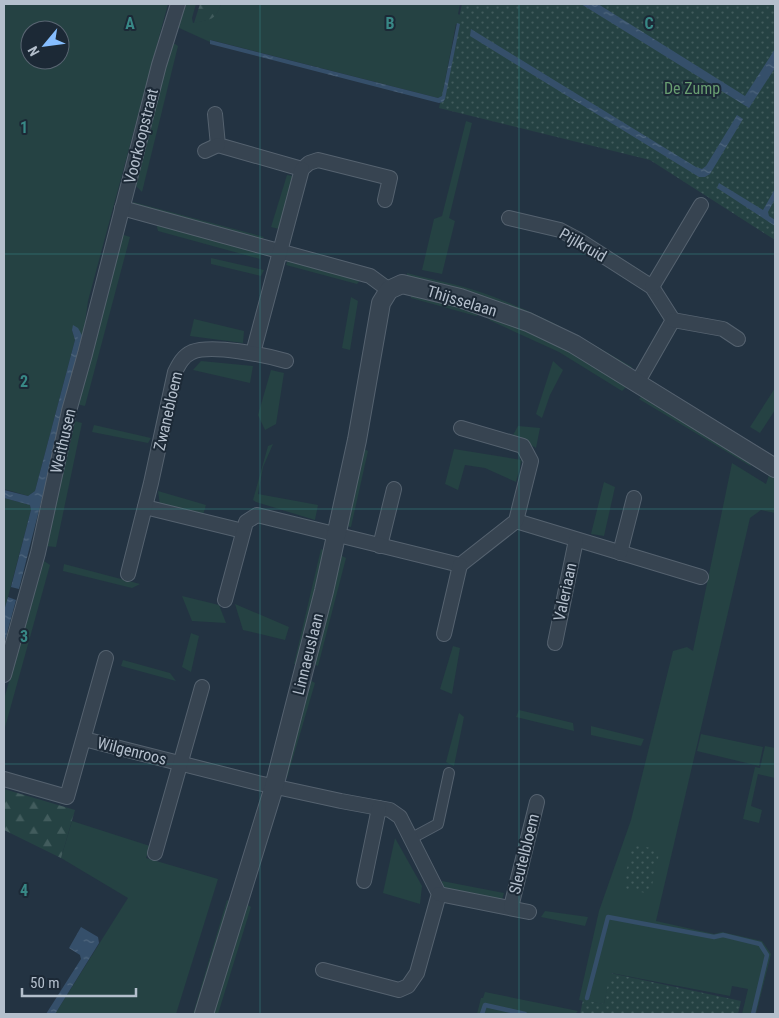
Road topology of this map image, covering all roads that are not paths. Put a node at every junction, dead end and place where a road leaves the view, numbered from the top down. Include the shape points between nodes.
1 (178, 4) edge
2 (216, 114) dead end
3 (302, 169) junction
4 (385, 200) dead end
5 (701, 205) dead end
6 (122, 208) junction
7 (509, 218) dead end
8 (280, 251) junction
9 (652, 287) junction
10 (389, 290) junction
11 (673, 320) junction
12 (738, 339) dead end
13 (254, 353) junction
14 (286, 360) dead end
15 (638, 383) junction
16 (461, 428) dead end
17 (775, 468) edge
18 (394, 489) dead end
19 (634, 498) dead end
20 (145, 507) junction
21 (516, 521) junction
22 (243, 531) junction
23 (337, 536) junction
24 (576, 540) junction
25 (380, 546) junction
26 (620, 553) junction
27 (460, 565) junction
28 (128, 574) dead end
29 (701, 577) dead end
30 (226, 600) dead end
31 (444, 634) dead end
32 (555, 643) dead end
33 (106, 658) dead end
34 (4, 675) edge
35 (202, 688) dead end
36 (84, 739) junction
37 (179, 763) junction
38 (449, 773) dead end
39 (4, 779) edge
40 (274, 787) junction
41 (537, 802) dead end
42 (379, 808) junction
43 (412, 838) junction
44 (155, 853) dead end
45 (364, 881) dead end
46 (439, 894) junction
47 (511, 907) junction
48 (529, 912) dead end
49 (323, 970) dead end
50 (204, 1014) edge

1 - 6 street, Voorkoopstraat
2 - 3 street via 212,148
3 - 4 street via 318,160 390,178
3 - 8 street
5 - 9 street
6 - 8 street
6 - 34 street, Weithusen via 69,411 38,552
7 - 9 street, Pijlkruid via 560,230
8 - 10 street via 370,276
8 - 13 street
9 - 11 street, Pijlkruid
10 - 15 street, Thijsselaan via 402,284 460,298 528,322 574,344
10 - 23 street, Linnaeuslaan via 380,303
11 - 12 street via 723,329
11 - 15 street
13 - 14 street, Zwanebloem
13 - 20 street, Zwanebloem via 215,350 193,352 181,359 175,372
15 - 17 street, Thijsselaan
16 - 21 street via 523,446 531,462
18 - 25 street
19 - 26 street
20 - 22 street
20 - 28 street, Zwanebloem
21 - 24 street, Valeriaan
21 - 27 street
22 - 23 street via 246,522 257,515
22 - 30 street
23 - 25 street
23 - 40 street, Linnaeuslaan
24 - 26 street, Valeriaan
24 - 32 street, Valeriaan
25 - 27 street
26 - 29 street, Valeriaan
27 - 31 street
33 - 36 street, Wilgenroos
35 - 37 street, Wilgenroos
36 - 37 street, Wilgenroos
36 - 39 street, Wilgenroos via 67,798
37 - 40 street, Wilgenroos
37 - 44 street, Wilgenroos
38 - 43 street via 438,824
40 - 42 street
40 - 50 street, Linnaeuslaan
41 - 47 street, Sleutelbloem
42 - 43 street via 400,817
42 - 45 street
43 - 46 street
46 - 47 street, Sleutelbloem
46 - 49 street via 417,973 408,986 399,990
47 - 48 street, Sleutelbloem

